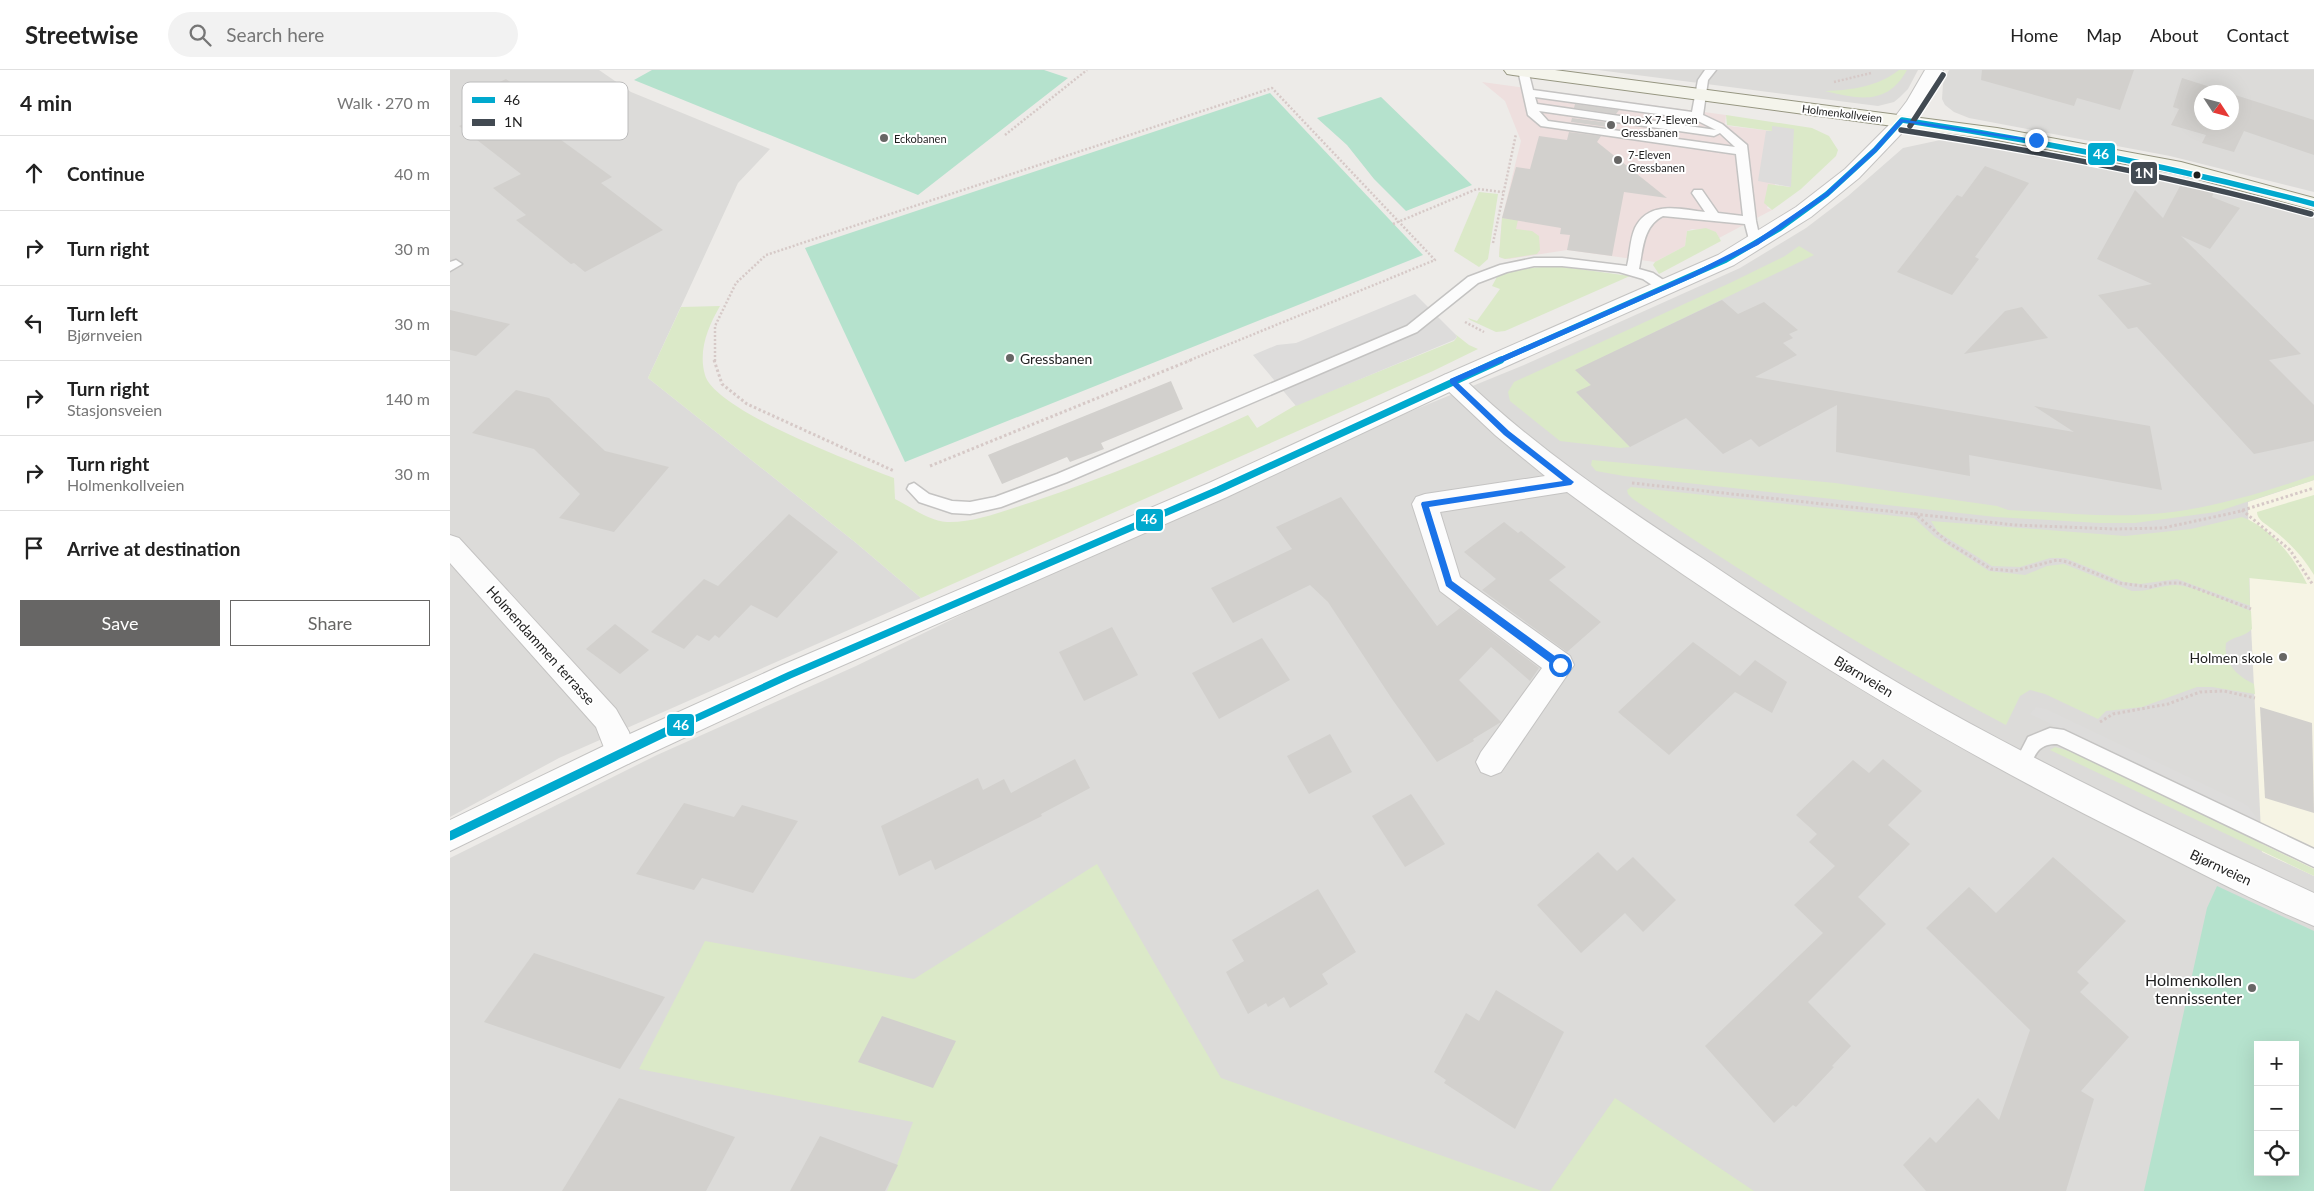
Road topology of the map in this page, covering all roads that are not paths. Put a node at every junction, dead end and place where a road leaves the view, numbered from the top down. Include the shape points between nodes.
1 (1520, 70) edge
2 (1711, 70) edge
3 (1934, 70) edge
4 (1529, 92) junction
5 (1699, 94) junction
6 (1533, 111) junction
7 (1697, 116) junction
8 (1902, 120) junction
9 (1716, 130) junction
10 (1709, 147) junction
11 (1742, 151) junction
12 (1704, 158) dead end
13 (1698, 193) dead end
14 (2314, 204) edge
15 (1714, 216) junction
16 (1753, 232) junction
17 (1633, 270) junction
18 (1666, 288) junction
19 (1452, 381) junction
20 (1571, 482) junction
21 (914, 489) road end
22 (450, 545) edge
23 (620, 753) junction
24 (1491, 762) dead end
25 (2022, 766) junction
26 (450, 836) edge
27 (2314, 858) edge
28 (2314, 910) edge

1 - 4 lane
1 - 5 main road, Holmenkollveien
2 - 5 lane via 1703,80
3 - 8 street
4 - 6 lane
4 - 7 lane
5 - 7 lane
5 - 8 main road, Holmenkollveien
6 - 9 lane
6 - 10 lane via 1545,124
7 - 9 lane
8 - 14 main road, Holmenkollveien via 2108,153 2239,182
8 - 16 street via 1827,194
9 - 10 lane
9 - 11 lane via 1741,146
10 - 11 lane
10 - 12 lane
11 - 16 lane
13 - 15 lane
15 - 16 lane
15 - 17 lane via 1661,212 1649,218 1641,229
16 - 18 street
17 - 18 lane
17 - 21 lane via 1562,262 1534,262 1504,268 1473,280 1412,329 1062,478 970,508 952,507 924,498
18 - 19 street
19 - 20 street, Bjørnveien via 1506,433
19 - 23 street via 1209,494 790,675
20 - 24 street via 1425,504 1449,583 1560,665
20 - 25 street, Bjørnveien via 1816,647 1926,714
22 - 23 street, Holmendammen terrasse via 606,718
23 - 26 street
25 - 27 lane via 2036,740 2058,736
25 - 28 street, Bjørnveien via 2160,837

